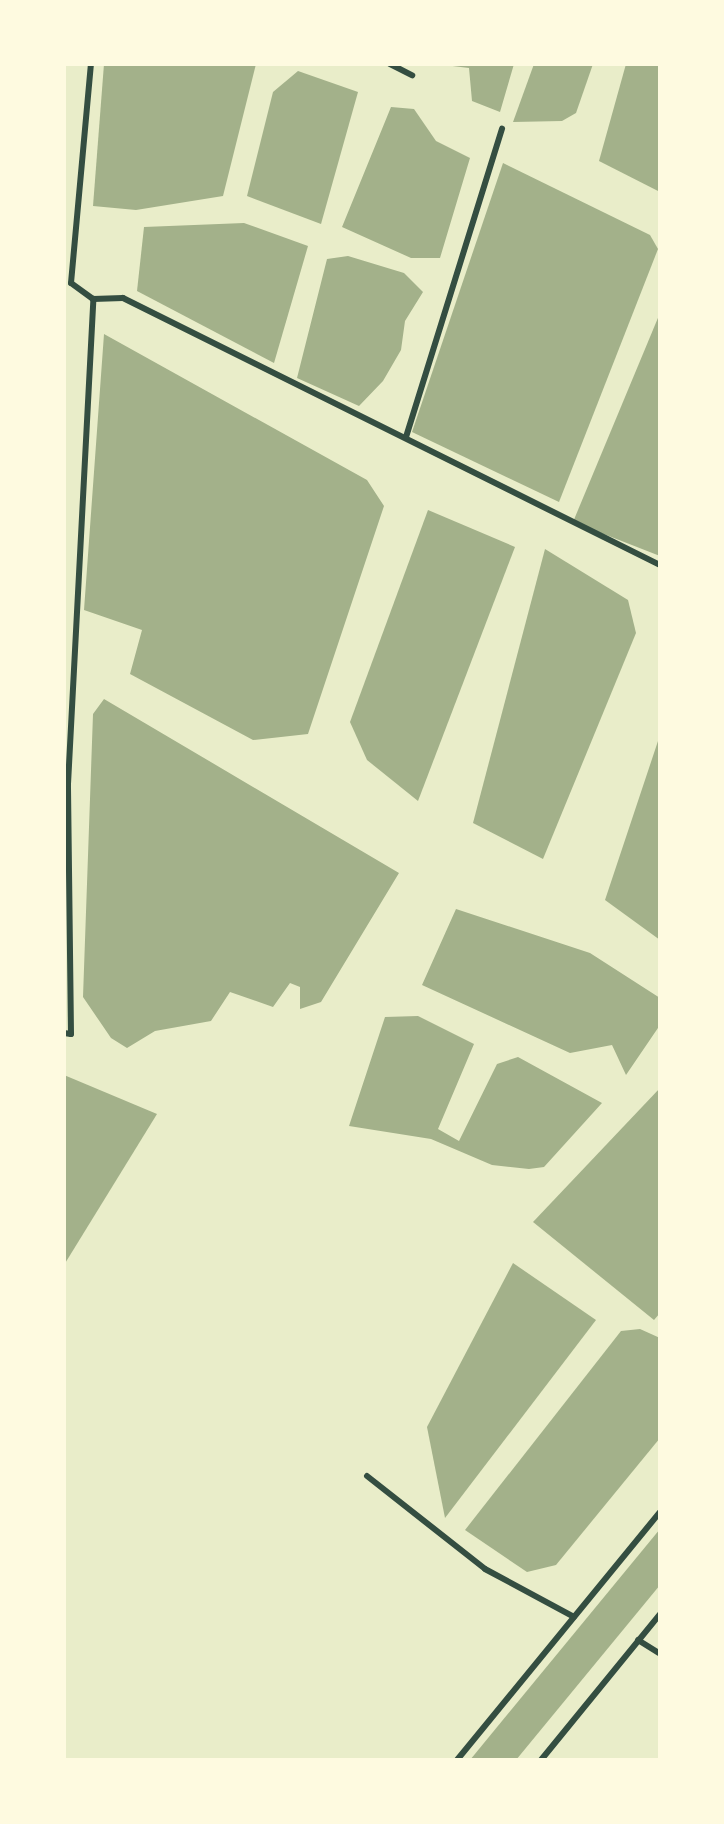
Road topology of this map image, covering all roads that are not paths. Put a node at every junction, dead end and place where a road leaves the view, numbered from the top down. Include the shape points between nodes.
1 (91, 64) edge
2 (390, 64) edge
3 (412, 75) dead end
4 (502, 129) dead end
5 (68, 284) edge
6 (93, 299) junction
7 (406, 437) junction
8 (660, 565) edge
9 (64, 1033) edge
10 (367, 1476) dead end
11 (660, 1512) edge
12 (660, 1614) edge
13 (574, 1617) junction
14 (638, 1640) junction
15 (660, 1654) edge
16 (457, 1760) edge
17 (541, 1760) edge

1 - 5 lane
2 - 3 lane
4 - 7 lane
5 - 6 lane
6 - 7 lane via 123,298
6 - 9 lane via 68,784 71,1034
7 - 8 lane
10 - 13 lane via 485,1569
11 - 13 lane
12 - 14 lane
13 - 16 lane
14 - 15 lane
14 - 17 lane

